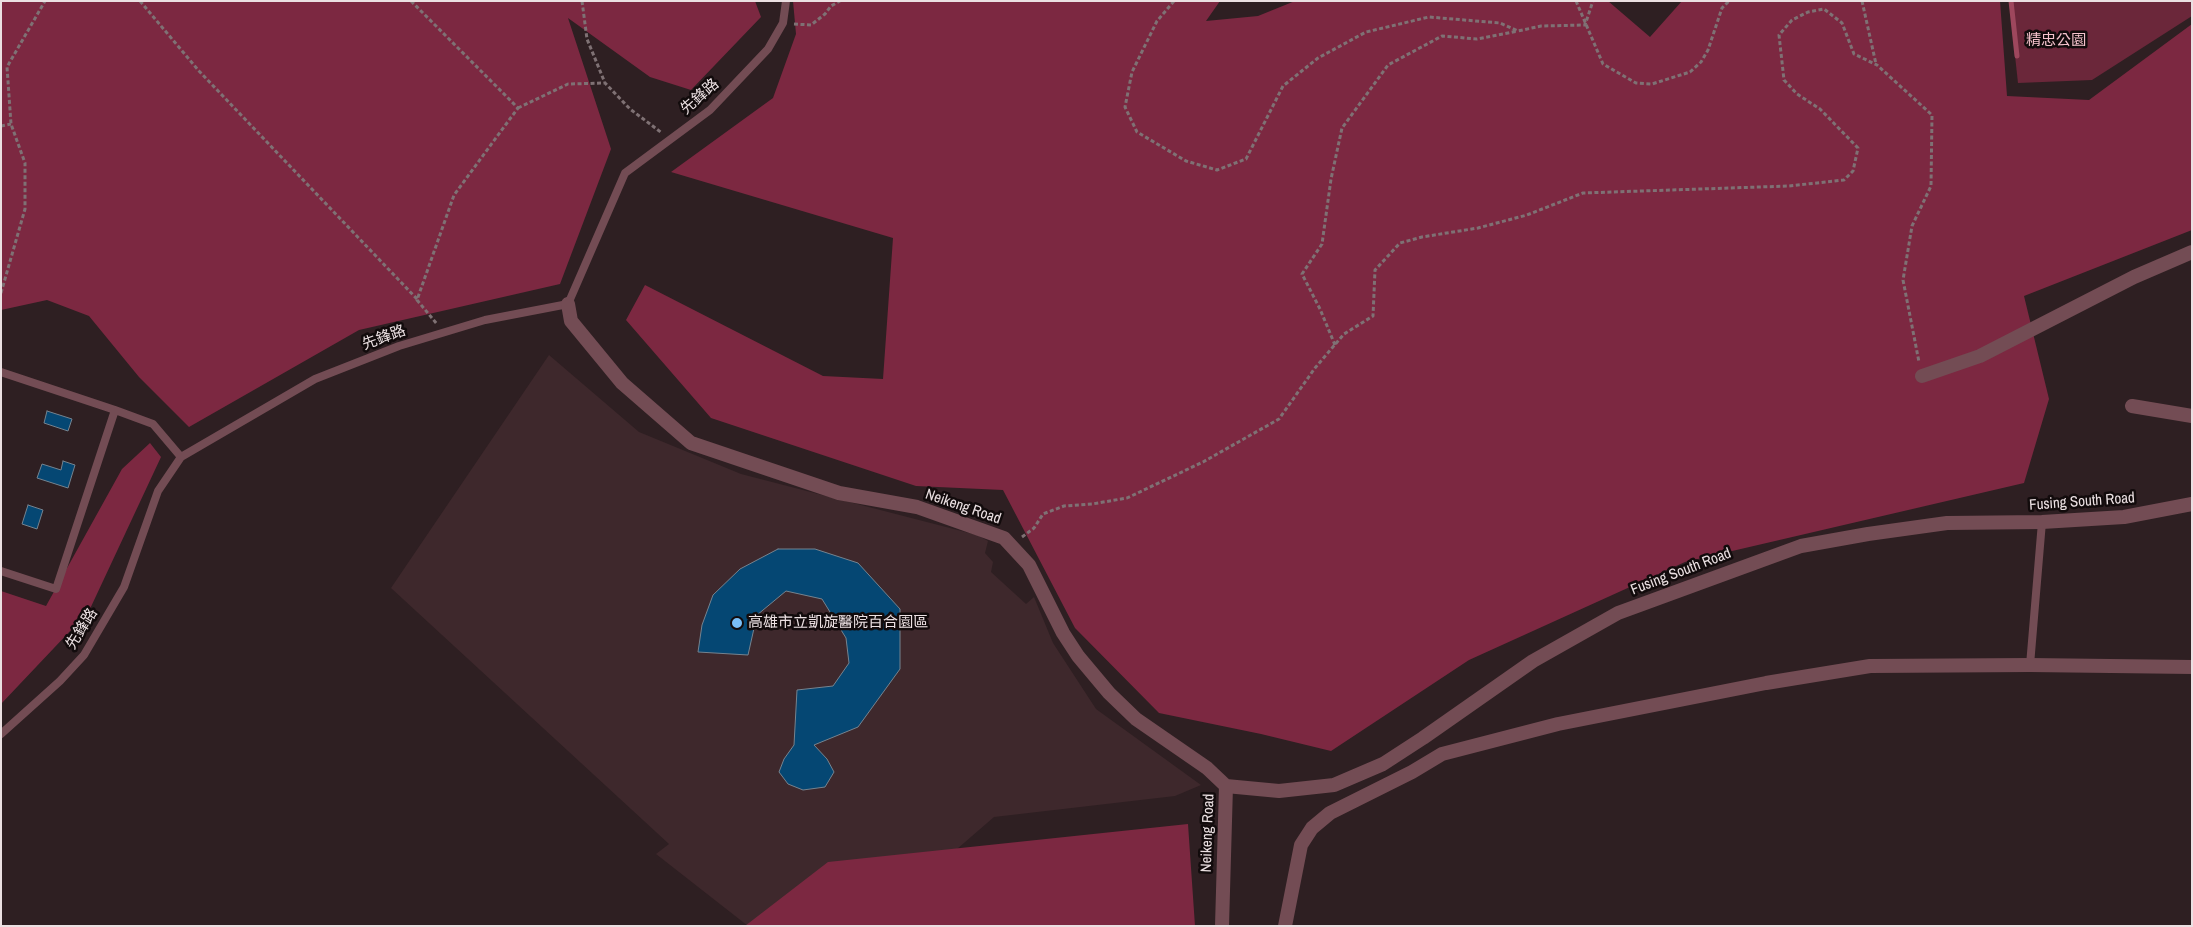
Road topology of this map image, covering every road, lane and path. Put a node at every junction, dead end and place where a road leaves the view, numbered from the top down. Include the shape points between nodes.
1 (45, 1) edge
2 (140, 1) edge
3 (411, 1) edge
4 (582, 1) edge
5 (786, 1) edge
6 (840, 1) edge
7 (1174, 1) edge
8 (1576, 1) edge
9 (1593, 1) edge
10 (1729, 1) edge
11 (1862, 1) edge
12 (783, 23) junction
13 (1585, 25) junction
14 (1518, 30) junction
15 (1877, 64) junction
16 (605, 83) junction
17 (518, 108) junction
18 (11, 124) junction
19 (1, 126) edge
20 (670, 139) junction
21 (2192, 252) edge
22 (1, 293) edge
23 (417, 300) junction
24 (568, 304) junction
25 (444, 332) junction
26 (1335, 345) junction
27 (1, 372) edge
28 (1922, 376) joint
29 (2132, 406) dead end
30 (115, 410) junction
31 (2192, 416) edge
32 (182, 457) junction
33 (2192, 504) edge
34 (2042, 522) junction
35 (1014, 551) junction
36 (1, 571) edge
37 (2030, 665) junction
38 (2192, 667) edge
39 (1, 734) edge
40 (1226, 786) junction
41 (1222, 926) edge
42 (1285, 926) edge

1 - 18 path via 7,67
2 - 23 path via 199,70
3 - 17 path
4 - 16 path via 587,39
5 - 12 lane, 先鋒路
6 - 12 path via 811,25
7 - 14 path via 1157,21 1132,72 1125,107 1137,132 1186,161 1217,170 1246,159 1283,86 1318,58 1366,32 1430,17 1500,22
8 - 13 path
9 - 13 path
10 - 13 path via 1722,8 1701,62 1690,72 1652,84 1636,83 1603,64
11 - 15 path
12 - 20 lane, 先鋒路 via 768,49 710,110
13 - 14 path
14 - 26 path via 1476,39 1442,36 1388,65 1342,128 1322,244 1302,274
15 - 26 path via 1854,54 1842,23 1824,9 1792,20 1779,35 1784,80 1797,94 1820,109 1858,148 1853,171 1844,180 1789,186 1583,193 1478,228 1400,243 1375,270 1373,316 1344,334
15 - 28 path via 1932,115 1931,186 1912,226 1903,280
16 - 17 path via 568,84
16 - 20 path via 630,109
17 - 23 path via 454,195
18 - 19 path
18 - 22 path via 25,162 25,209
20 - 24 lane, 先鋒路 via 624,173
21 - 28 street via 2134,277 1980,356
23 - 25 path
24 - 25 lane, 先鋒路 via 485,320
24 - 35 street, Neikeng Road via 571,321 622,383 691,443 839,493 917,507 1004,538
25 - 32 lane, 先鋒路 via 316,379
26 - 35 path via 1279,419 1203,462 1127,498 1064,506 1043,514 1034,528 1018,540
27 - 30 lane
29 - 31 street
30 - 32 lane via 153,424
30 - 36 lane via 56,589
32 - 39 lane, 先鋒路 via 158,491 124,587 84,655
33 - 34 street, Fusing South Road via 2124,517
34 - 37 lane
34 - 40 street, Fusing South Road via 1946,524 1801,546 1618,613 1533,661 1383,764 1334,785 1279,791
35 - 40 street, Neikeng Road via 1029,565 1078,656 1109,693 1136,719 1207,768
37 - 38 street
37 - 42 street via 1870,666 1558,724 1442,754 1330,813 1312,828 1301,845
40 - 41 street, Neikeng Road

